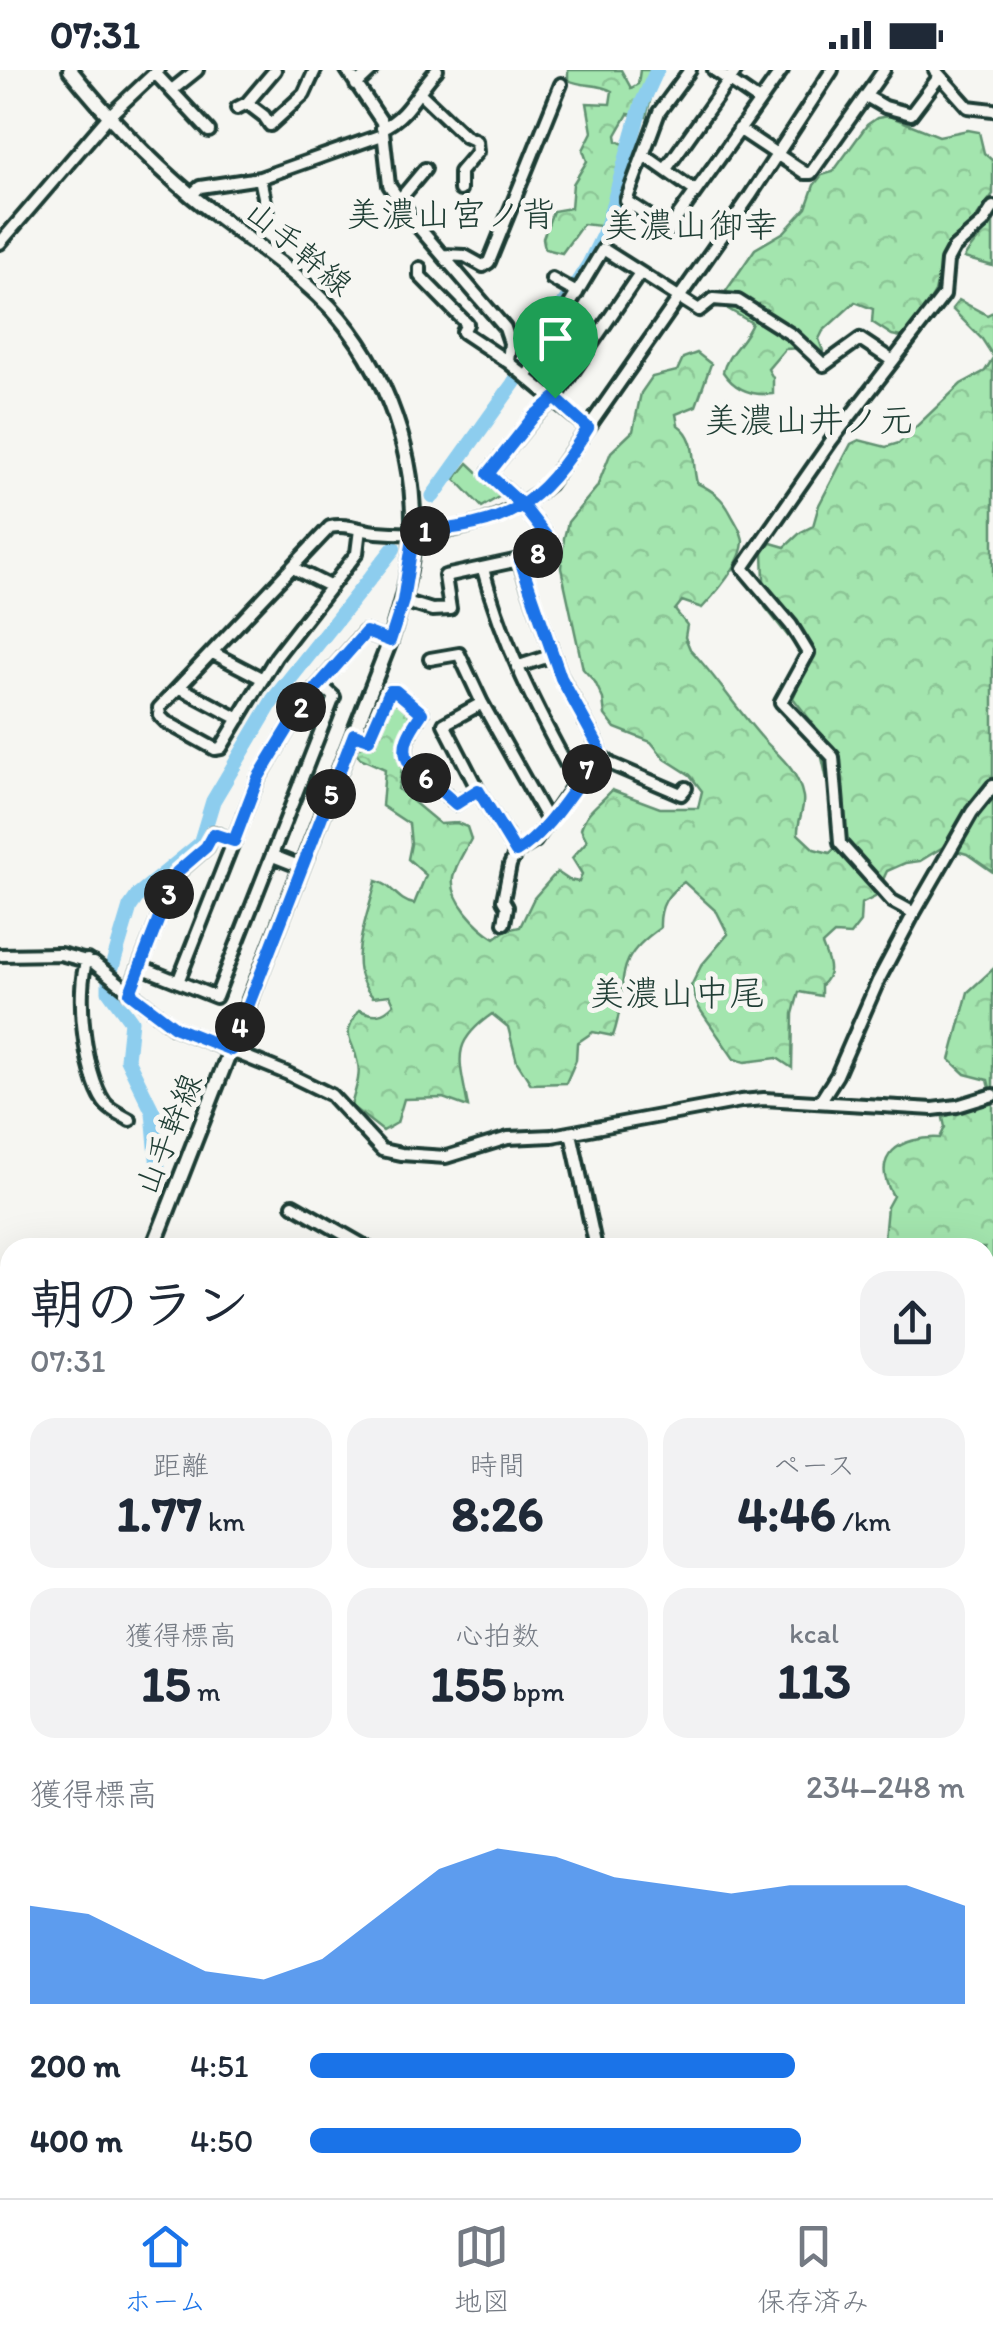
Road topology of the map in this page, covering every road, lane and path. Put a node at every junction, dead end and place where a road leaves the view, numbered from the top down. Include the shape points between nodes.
1 (70, 70) edge
2 (197, 70) edge
3 (275, 70) edge
4 (315, 70) edge
5 (346, 70) edge
6 (372, 70) edge
7 (437, 70) edge
8 (690, 70) edge
9 (714, 70) edge
10 (782, 70) edge
11 (832, 70) edge
12 (884, 70) edge
13 (157, 71) edge
14 (937, 74) edge
15 (732, 75) edge
16 (356, 84) junction
17 (561, 84) dead end
18 (172, 90) junction
19 (421, 94) junction
20 (866, 96) junction
21 (759, 101) junction
22 (993, 110) edge
23 (108, 116) junction
24 (739, 129) junction
25 (208, 132) dead end
26 (382, 132) junction
27 (644, 155) junction
28 (776, 155) junction
29 (424, 169) dead end
30 (666, 169) junction
31 (260, 178) junction
32 (460, 190) dead end
33 (696, 190) junction
34 (191, 195) junction
35 (400, 198) junction
36 (993, 207) edge
37 (268, 216) dead end
38 (0, 244) edge
39 (444, 255) junction
40 (420, 268) dead end
41 (640, 273) junction
42 (552, 279) dead end
43 (574, 291) junction
44 (677, 297) junction
45 (893, 361) junction
46 (519, 370) junction
47 (555, 398) junction
48 (588, 428) junction
49 (523, 506) junction
50 (360, 529) junction
51 (414, 532) junction
52 (520, 560) junction
53 (293, 568) junction
54 (483, 569) junction
55 (331, 587) junction
56 (403, 601) junction
57 (390, 641) junction
58 (213, 653) junction
59 (553, 655) junction
60 (430, 659) dead end
61 (519, 666) junction
62 (263, 679) junction
63 (320, 684) junction
64 (179, 687) junction
65 (482, 703) junction
66 (239, 719) junction
67 (354, 734) junction
68 (600, 755) junction
69 (576, 782) junction
70 (993, 786) edge
71 (686, 788) dead end
72 (478, 790) junction
73 (548, 821) junction
74 (234, 841) junction
75 (516, 852) junction
76 (272, 856) junction
77 (302, 867) junction
78 (914, 913) junction
79 (504, 923) dead end
80 (0, 955) edge
81 (87, 960) junction
82 (141, 968) junction
83 (178, 982) junction
84 (130, 993) junction
85 (231, 1050) junction
86 (993, 1096) edge
87 (820, 1102) junction
88 (130, 1120) dead end
89 (571, 1133) junction
90 (293, 1205) dead end
91 (157, 1238) edge
92 (351, 1238) edge
93 (594, 1238) edge

1 - 23 main road, 山手幹線
2 - 18 street
3 - 4 street via 242,106 270,124 304,94
5 - 16 street
6 - 16 street
7 - 19 street
8 - 27 street via 659,112
9 - 15 street
10 - 21 street
11 - 28 street
12 - 20 street
13 - 18 street
13 - 23 street
14 - 20 street via 911,114
14 - 22 street via 968,107
15 - 21 street
15 - 30 street
16 - 26 street
17 - 39 street via 489,262
18 - 25 street
19 - 26 street
19 - 32 street via 476,142 460,172
20 - 28 street via 811,173
21 - 24 street
23 - 34 main road, 山手幹線
23 - 38 street
24 - 28 street
24 - 33 street
26 - 31 street
26 - 35 street via 388,185
27 - 30 street
27 - 33 street via 626,201 669,229
28 - 44 street
29 - 35 street
30 - 33 street
31 - 34 street via 200,187
31 - 37 street
34 - 51 main road, 山手幹線 via 320,296 347,326 386,390 404,448
35 - 39 street
36 - 45 street via 954,248 944,295
39 - 46 street via 505,328
40 - 46 street via 420,276 467,324 464,332
41 - 43 street via 603,248
41 - 44 street
41 - 47 street
42 - 43 street
43 - 46 street
44 - 45 street via 699,310 714,299 738,301 824,364 860,339
44 - 48 street
45 - 78 street via 743,568 808,654 781,702 833,757 840,843 892,901
46 - 47 street
47 - 48 street
47 - 49 street via 488,474
48 - 49 street via 549,484
49 - 51 street via 479,525
49 - 52 street via 554,546
50 - 51 street
50 - 53 street via 330,527
50 - 55 street via 357,553
51 - 56 main road, 山手幹線
52 - 54 street
52 - 59 street
53 - 55 street
53 - 58 street
54 - 56 street via 444,576 450,608
54 - 61 street
55 - 62 street
56 - 57 main road, 山手幹線
57 - 63 street via 366,632
57 - 67 main road, 山手幹線
58 - 62 street
58 - 64 street
59 - 61 street
59 - 68 street
60 - 65 street via 459,654
61 - 69 street
62 - 66 street
63 - 74 street via 258,778
63 - 76 street via 334,697
64 - 66 street
64 - 66 street via 158,708 160,716 216,749
65 - 72 street via 444,724
65 - 73 street
67 - 72 street via 369,739 390,691 396,691 422,713 408,734 409,763 456,804
67 - 77 main road, 山手幹線
68 - 69 street
68 - 71 street via 681,794
69 - 73 street
70 - 78 street
72 - 75 street
73 - 75 street via 535,842
74 - 82 street via 213,834 177,872
74 - 83 street
75 - 79 street
76 - 77 street
76 - 83 street via 216,998
77 - 85 main road, 山手幹線
78 - 87 street
80 - 81 street
81 - 84 street
81 - 88 street via 82,974 88,1061 104,1104
82 - 83 street
82 - 84 street
84 - 85 street via 176,1028
85 - 89 street via 331,1096 382,1150 446,1157 508,1138
85 - 91 main road, 山手幹線
86 - 87 street via 932,1109
87 - 89 street via 742,1101
89 - 93 street
90 - 92 street

